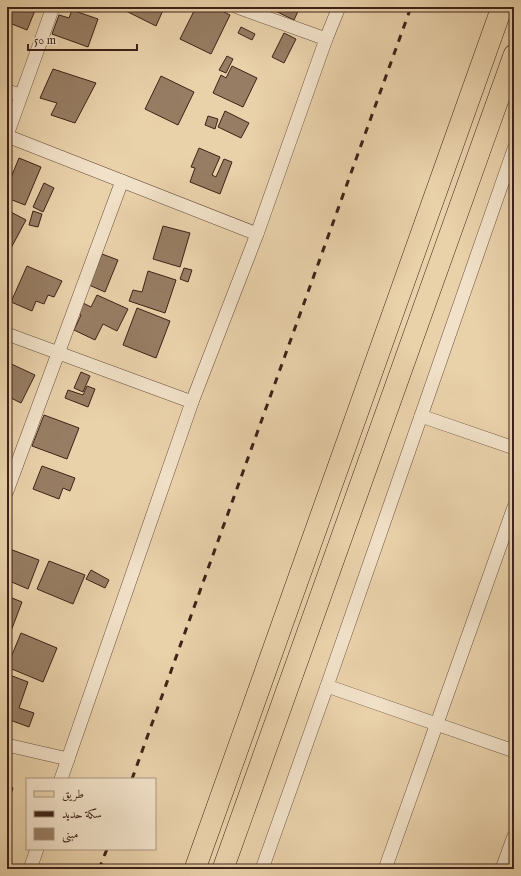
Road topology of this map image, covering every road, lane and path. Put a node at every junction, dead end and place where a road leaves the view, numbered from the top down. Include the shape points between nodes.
1 (53, 7) edge
2 (237, 7) edge
3 (339, 7) edge
4 (501, 8) edge
5 (326, 40) junction
6 (514, 55) edge
7 (7, 91) edge
8 (21, 95) junction
9 (7, 135) edge
10 (514, 149) edge
11 (122, 181) junction
12 (258, 234) junction
13 (7, 334) edge
14 (58, 353) junction
15 (192, 402) junction
16 (421, 416) junction
17 (514, 448) edge
18 (7, 490) edge
19 (514, 507) edge
20 (327, 686) junction
21 (437, 724) junction
22 (7, 745) edge
23 (514, 751) edge
24 (68, 759) junction
25 (61, 778) edge
26 (514, 836) edge
27 (37, 850) edge
28 (30, 869) edge
29 (195, 869) edge
30 (223, 869) edge
31 (262, 869) edge
32 (385, 869) edge
33 (502, 869) edge

1 - 8 street
2 - 5 street
3 - 5 street
4 - 29 main road
5 - 12 street
6 - 30 main road
7 - 8 street
8 - 9 street
9 - 11 street
10 - 16 street
11 - 12 street
11 - 14 street
12 - 15 street
13 - 14 street
14 - 15 street
14 - 18 street
15 - 24 street
16 - 17 street
16 - 20 street
19 - 21 street
20 - 21 street
20 - 31 street
21 - 23 street
21 - 32 street
22 - 24 street
24 - 25 street
26 - 33 street
27 - 28 street

